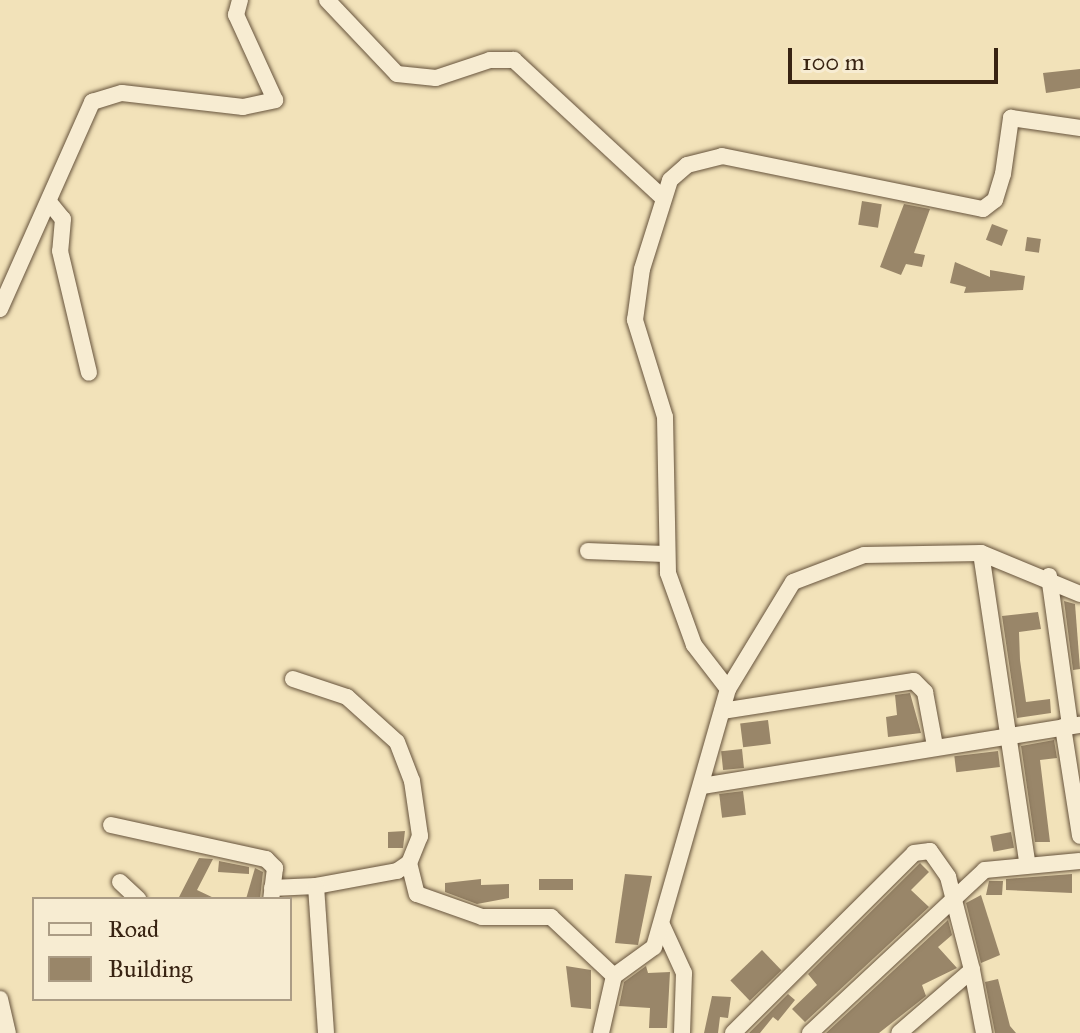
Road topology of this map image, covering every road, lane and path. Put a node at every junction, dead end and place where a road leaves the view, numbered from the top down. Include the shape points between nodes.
1 (240, 0) edge
2 (327, 0) edge
3 (1080, 128) edge
4 (662, 197) junction
5 (49, 202) junction
6 (0, 309) edge
7 (89, 373) dead end
8 (588, 551) dead end
9 (981, 553) junction
10 (663, 554) junction
11 (1049, 576) junction
12 (1080, 594) edge
13 (293, 679) dead end
14 (728, 689) junction
15 (722, 711) junction
16 (1071, 726) edge
17 (1005, 734) junction
18 (935, 746) junction
19 (702, 786) junction
20 (111, 825) dead end
21 (1080, 836) edge
22 (1080, 861) edge
23 (1027, 862) junction
24 (409, 863) junction
25 (120, 882) dead end
26 (316, 886) junction
27 (271, 894) edge
28 (952, 895) junction
29 (136, 897) edge
30 (662, 925) junction
31 (972, 970) junction
32 (614, 976) junction
33 (0, 999) edge
34 (8, 1033) edge
35 (326, 1033) edge
36 (601, 1033) edge
37 (682, 1033) edge
38 (733, 1033) edge
39 (810, 1033) edge
40 (899, 1033) edge
41 (984, 1033) edge

1 - 5 street via 236,15 277,95 272,103 101,97 87,108
2 - 4 street via 397,74 436,78 490,60 514,60
3 - 4 street via 1011,118 1003,174 983,209 722,156 676,173
4 - 10 street via 634,305 665,417
5 - 6 street
5 - 7 street via 63,219 60,251
8 - 10 street
9 - 11 street
9 - 14 street via 864,555 800,577
9 - 17 street
10 - 14 street via 694,645
11 - 12 street
11 - 16 street
13 - 24 street via 347,697 397,742 412,781 420,836
14 - 15 street
15 - 18 street via 914,681 925,692
15 - 19 street
16 - 17 street
16 - 21 street
17 - 18 street
17 - 23 street
18 - 19 street
19 - 30 street
20 - 27 street via 257,855 275,868
22 - 23 street
23 - 28 street via 990,867
24 - 26 street via 363,883
24 - 32 street via 417,894 482,917 551,917
25 - 29 street
26 - 27 street
26 - 35 street
28 - 31 street
28 - 38 street via 935,853 914,853
28 - 39 street
30 - 32 street via 648,954
30 - 37 street via 684,973
31 - 40 street
31 - 41 street
32 - 36 street
33 - 34 street

